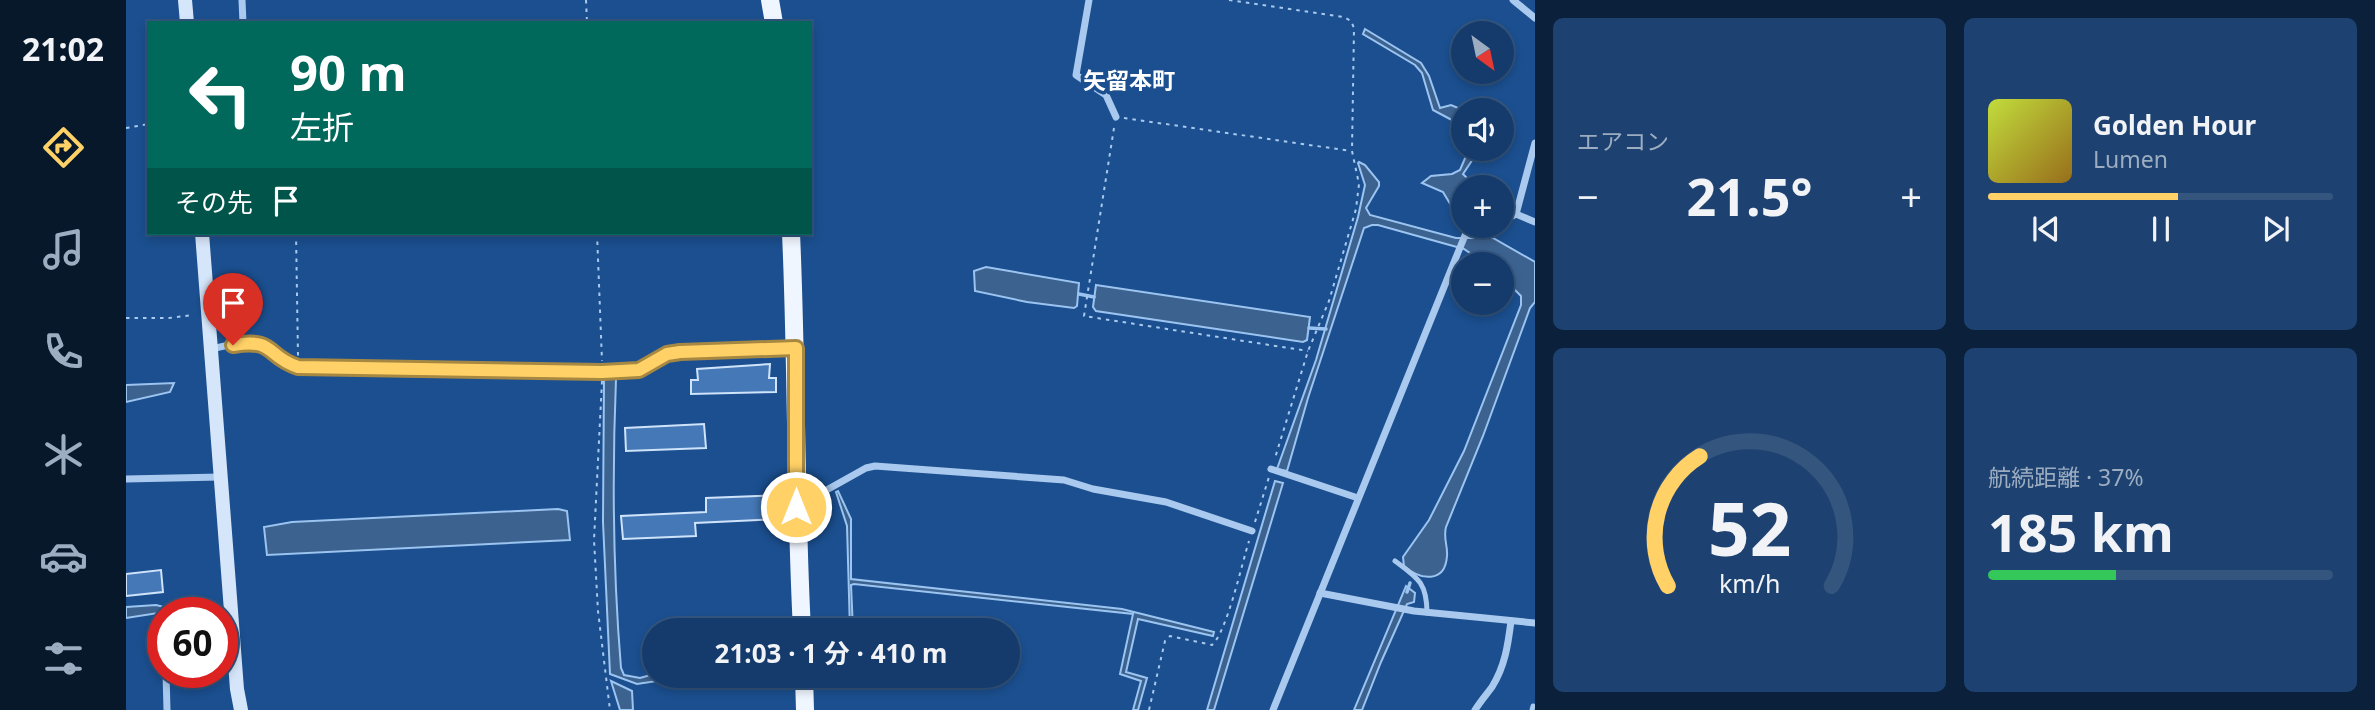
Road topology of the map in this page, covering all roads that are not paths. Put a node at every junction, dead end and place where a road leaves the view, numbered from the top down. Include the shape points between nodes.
1 (185, 0) edge
2 (242, 0) edge
3 (771, 0) edge
4 (1089, 0) edge
5 (1513, 0) edge
6 (1535, 18) edge
7 (187, 21) edge
8 (243, 21) edge
9 (774, 21) edge
10 (1116, 117) road end
11 (1535, 143) edge
12 (1516, 214) joint
13 (1535, 222) edge
14 (202, 235) edge
15 (791, 235) edge
16 (1464, 238) edge
17 (796, 348) junction
18 (211, 349) junction
19 (1275, 470) road end
20 (221, 477) junction
21 (126, 480) edge
22 (1358, 498) junction
23 (796, 507) junction
24 (1252, 531) road end
25 (1395, 561) dead end
26 (1320, 593) junction
27 (1427, 613) junction
28 (801, 618) edge
29 (1511, 621) junction
30 (1535, 623) edge
31 (166, 688) edge
32 (804, 688) edge
33 (167, 710) edge
34 (241, 710) edge
35 (805, 710) edge
36 (1273, 710) edge
37 (1475, 710) edge

1 - 7 street
2 - 8 street
3 - 9 main road
4 - 10 street via 1076,75 1106,94
5 - 6 street
11 - 12 street
12 - 13 street
14 - 18 street
15 - 17 main road
16 - 22 street
17 - 18 street via 680,352 639,370 602,372 298,367 255,342
17 - 23 main road
18 - 20 street
19 - 22 street
20 - 21 street
20 - 34 street
22 - 26 street
23 - 24 street via 874,466 1064,480 1166,502
23 - 28 main road
25 - 27 lane via 1420,579
26 - 27 street
26 - 36 street
27 - 29 street
29 - 30 street
29 - 37 street via 1503,665
31 - 33 street
32 - 35 main road

